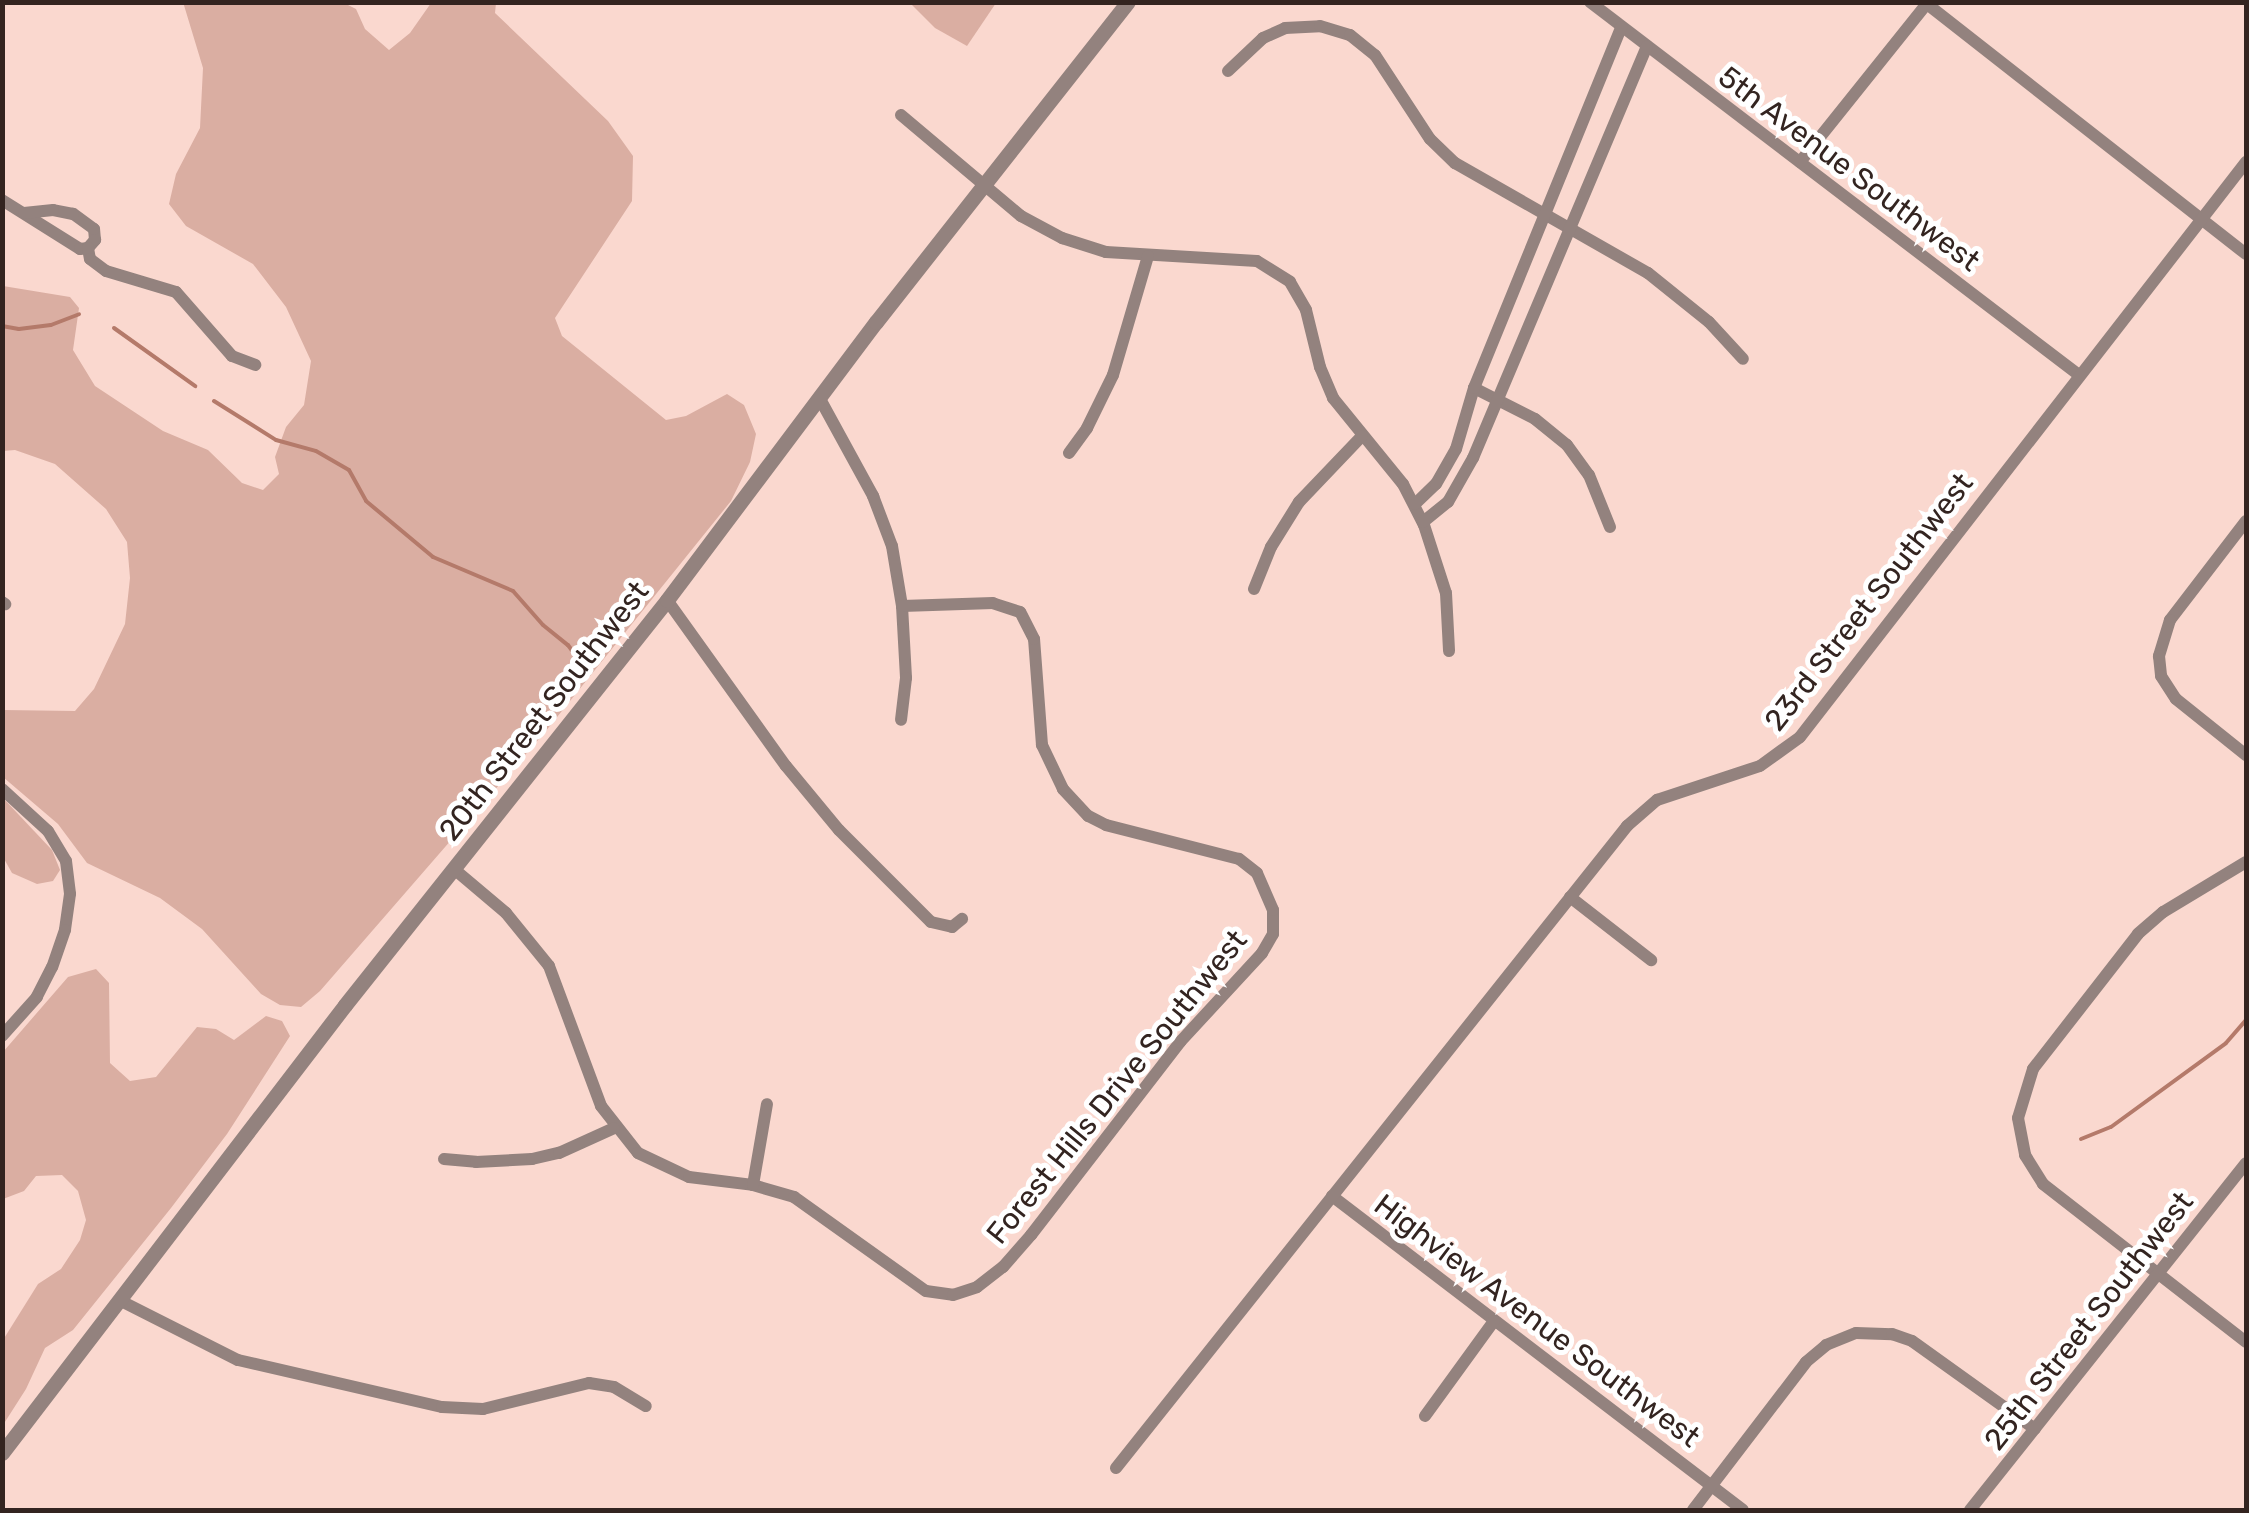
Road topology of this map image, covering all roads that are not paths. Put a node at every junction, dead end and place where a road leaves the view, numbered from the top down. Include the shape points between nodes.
1 (1128, 2) edge
2 (1590, 2) edge
3 (1928, 3) edge
4 (1621, 26) junction
5 (1646, 46) junction
6 (1228, 71) dead end
7 (901, 115) dead end
8 (1800, 162) junction
9 (2246, 162) edge
10 (984, 182) junction
11 (2, 200) edge
12 (24, 213) junction
13 (1546, 216) junction
14 (2200, 219) junction
15 (1570, 228) junction
16 (88, 248) junction
17 (2246, 254) edge
18 (1148, 256) junction
19 (1743, 359) dead end
20 (254, 365) dead end
21 (2079, 375) junction
22 (1474, 388) junction
23 (820, 399) junction
24 (1496, 400) junction
25 (1362, 436) junction
26 (1069, 453) dead end
27 (1414, 504) junction
28 (2246, 521) edge
29 (1423, 522) junction
30 (1610, 527) dead end
31 (1254, 590) dead end
32 (667, 600) junction
33 (902, 606) junction
34 (1448, 652) dead end
35 (901, 720) dead end
36 (2246, 755) edge
37 (2, 789) edge
38 (2246, 862) edge
39 (454, 869) junction
40 (1570, 898) junction
41 (962, 919) dead end
42 (1651, 960) dead end
43 (2, 1036) edge
44 (767, 1104) dead end
45 (614, 1128) junction
46 (444, 1159) dead end
47 (2246, 1163) edge
48 (754, 1185) junction
49 (1332, 1196) junction
50 (2158, 1272) junction
51 (120, 1301) junction
52 (1494, 1321) junction
53 (2246, 1342) edge
54 (646, 1406) dead end
55 (1425, 1416) dead end
56 (2035, 1429) junction
57 (2, 1454) edge
58 (1116, 1468) dead end
59 (1712, 1486) junction
60 (1693, 1510) edge
61 (1742, 1510) edge
62 (1970, 1510) edge

1 - 10 street, 20th Street Southwest
2 - 4 street, 5th Avenue Southwest
3 - 8 street
3 - 14 street
4 - 5 street, 5th Avenue Southwest
4 - 13 street
5 - 8 street, 5th Avenue Southwest
5 - 15 street
6 - 13 street via 1285,28 1320,26 1350,34 1376,55 1440,150
7 - 10 street
8 - 21 street, 5th Avenue Southwest
9 - 14 street, 23rd Street Southwest
10 - 18 street via 1021,216 1062,238
10 - 23 street, 20th Street Southwest
11 - 12 street
12 - 16 street
12 - 16 street via 54,210 86,220 94,229
13 - 15 street
13 - 22 street
14 - 17 street
14 - 21 street, 23rd Street Southwest
15 - 19 street via 1670,289
15 - 24 street
16 - 20 street via 90,259 106,270 176,292 232,356
18 - 25 street via 1257,261 1282,274 1302,300 1333,398
18 - 26 street via 1114,375
21 - 40 street, 23rd Street Southwest via 1800,737 1760,766 1657,800 1627,826
22 - 24 street
22 - 27 street via 1446,470
23 - 32 street, 20th Street Southwest
23 - 33 street via 884,520
24 - 29 street via 1461,483
24 - 30 street via 1567,445 1590,475
25 - 27 street
25 - 31 street via 1299,502
27 - 29 street
28 - 36 street via 2170,620 2159,656 2169,691
29 - 34 street via 1446,593
32 - 39 street, 20th Street Southwest
32 - 41 street via 798,782 864,857 931,922 952,926
33 - 35 street
33 - 48 street, Forest Hills Drive Southwest via 993,604 1020,612 1034,639 1042,745 1063,788 1106,825 1248,864 1266,888 1272,934 1031,1235 977,1287 953,1295 926,1291 810,1206
37 - 43 street via 48,831 66,861 70,894 52,967
38 - 50 street via 2138,934 2034,1069 2019,1106 2020,1144 2036,1176
39 - 45 street, Forest Hills Drive Southwest via 506,913 550,966 594,1091
39 - 51 street, 20th Street Southwest
40 - 42 street
40 - 49 street, 23rd Street Southwest
44 - 48 street
45 - 46 street via 532,1159
45 - 48 street, Forest Hills Drive Southwest via 662,1168
47 - 50 street, 25th Street Southwest
49 - 52 street, Highview Avenue Southwest
49 - 58 street, 23rd Street Southwest
50 - 53 street
50 - 56 street, 25th Street Southwest
51 - 54 street via 238,1360 442,1407 483,1409 590,1383 614,1387
51 - 57 street, 20th Street Southwest
52 - 55 street
52 - 59 street, Highview Avenue Southwest
56 - 59 street via 1912,1341 1856,1333 1826,1344 1806,1362
56 - 62 street, 25th Street Southwest
59 - 60 street
59 - 61 street, Highview Avenue Southwest

